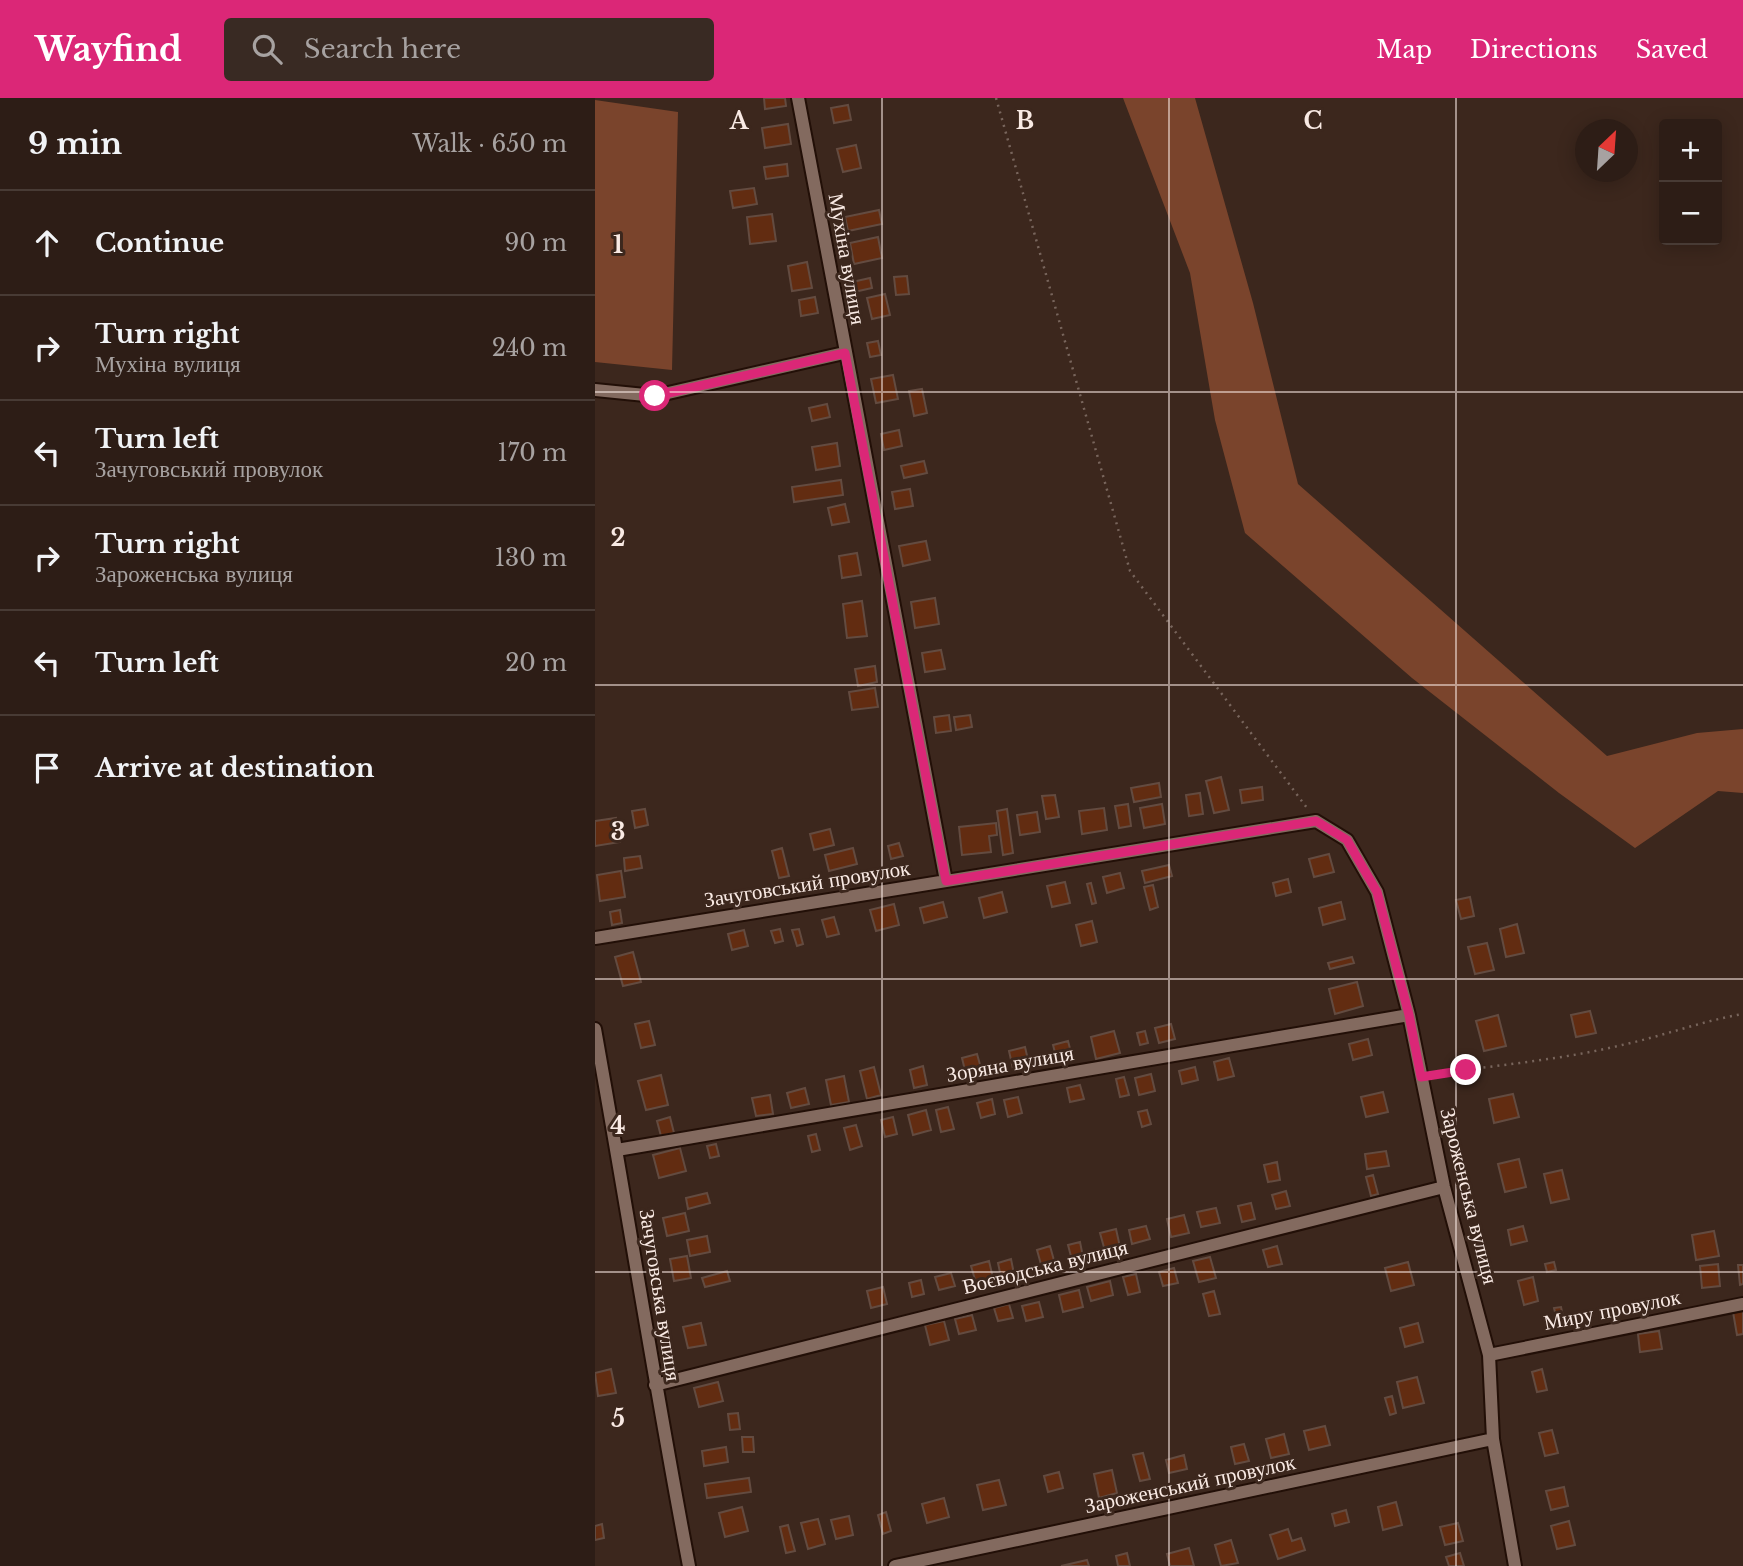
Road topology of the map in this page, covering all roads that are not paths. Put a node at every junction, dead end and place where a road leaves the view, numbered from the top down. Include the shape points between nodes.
1 (798, 98) edge
2 (845, 353) junction
3 (595, 390) edge
4 (1316, 821) joint
5 (946, 881) junction
6 (595, 938) edge
7 (1409, 1015) junction
8 (595, 1029) edge
9 (609, 1107) junction
10 (595, 1110) edge
11 (617, 1150) junction
12 (1444, 1187) junction
13 (1743, 1304) edge
14 (1489, 1355) junction
15 (655, 1385) junction
16 (1493, 1439) junction
17 (689, 1566) edge
18 (895, 1566) edge
19 (1515, 1566) edge

1 - 2 street, Мухіна вулиця
2 - 3 street via 655,396
2 - 5 street, Мухіна вулиця
4 - 5 street, Зачуговський провулок
4 - 7 street, Зароженська вулиця via 1347,840 1377,892
5 - 6 street, Зачуговський провулок
7 - 11 street, Зоряна вулиця
7 - 12 street, Зароженська вулиця
8 - 9 street, Зачуговська вулиця
9 - 10 street
9 - 11 street, Зачуговська вулиця
11 - 15 street, Зачуговська вулиця
12 - 14 street, Зароженська вулиця
12 - 15 street, Воєводська вулиця
13 - 14 street, Миру провулок
14 - 16 street, Зароженська вулиця
15 - 17 street, Зачуговська вулиця
16 - 18 street, Зароженський провулок
16 - 19 street, Зароженська вулиця

